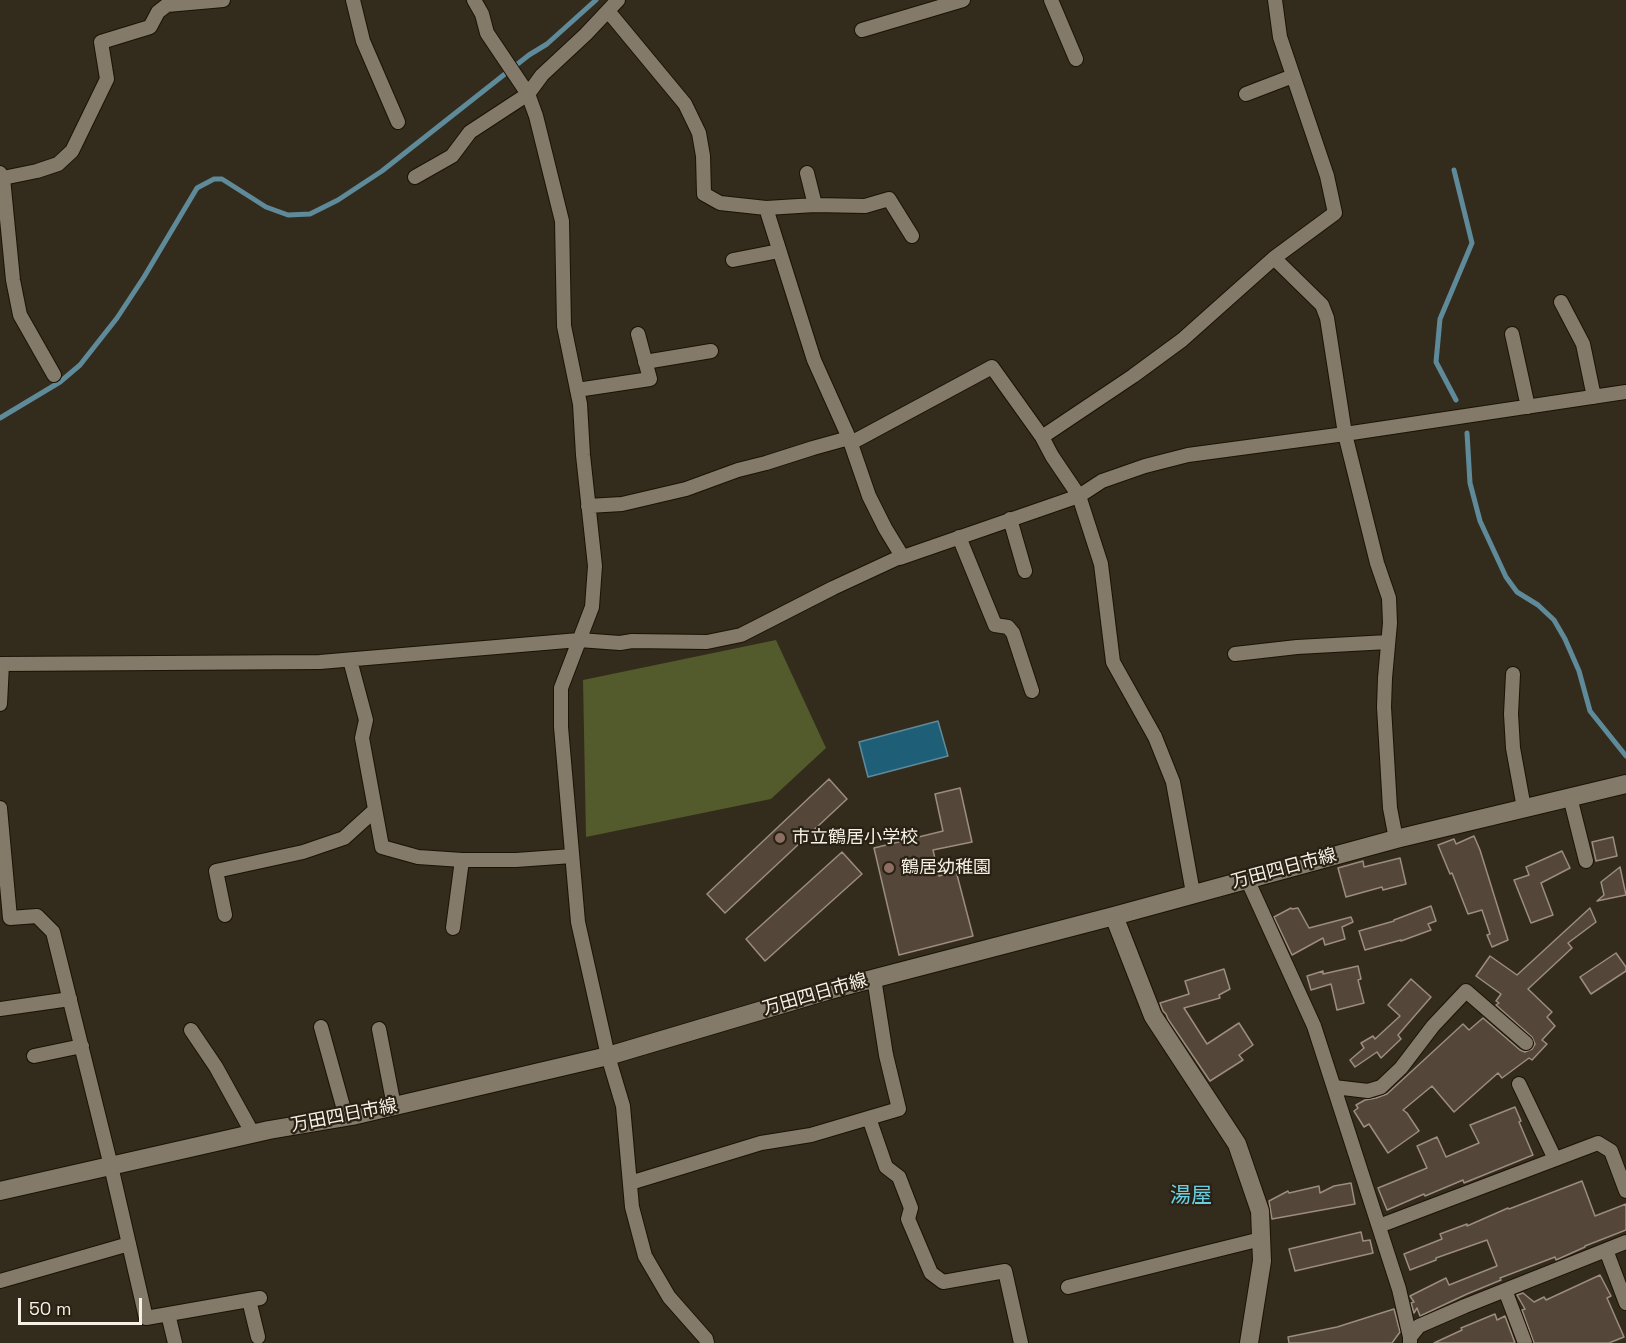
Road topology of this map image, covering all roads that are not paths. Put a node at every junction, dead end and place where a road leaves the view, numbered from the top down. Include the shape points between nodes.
1 (223, 0) edge
2 (353, 0) edge
3 (474, 0) edge
4 (618, 0) edge
5 (963, 0) edge
6 (1051, 0) edge
7 (1275, 0) edge
8 (608, 11) junction
9 (862, 30) dead end
10 (1076, 59) dead end
11 (1293, 76) junction
12 (528, 94) junction
13 (1246, 94) dead end
14 (398, 123) dead end
15 (807, 173) dead end
16 (1, 176) edge
17 (415, 177) dead end
18 (815, 205) junction
19 (766, 208) junction
20 (912, 236) dead end
21 (780, 251) junction
22 (1274, 258) junction
23 (733, 260) dead end
24 (1561, 302) dead end
25 (638, 334) dead end
26 (1512, 334) dead end
27 (711, 351) dead end
28 (645, 362) junction
29 (54, 375) dead end
30 (577, 390) junction
31 (1626, 392) edge
32 (1594, 398) junction
33 (1528, 407) junction
34 (1346, 434) junction
35 (1042, 437) junction
36 (850, 440) junction
37 (1079, 496) junction
38 (588, 506) junction
39 (1010, 519) junction
40 (958, 537) junction
41 (902, 556) junction
42 (1025, 571) dead end
43 (579, 640) junction
44 (1388, 642) junction
45 (1235, 654) dead end
46 (350, 660) junction
47 (1, 664) edge
48 (1513, 674) dead end
49 (1032, 691) dead end
50 (0, 704) edge
51 (1626, 784) edge
52 (1570, 797) junction
53 (0, 808) edge
54 (1524, 808) junction
55 (375, 810) junction
56 (1396, 839) junction
57 (572, 856) junction
58 (462, 860) junction
59 (1586, 861) dead end
60 (1247, 879) junction
61 (1194, 893) junction
62 (225, 915) dead end
63 (1114, 916) junction
64 (453, 928) dead end
65 (874, 978) junction
66 (70, 999) junction
67 (0, 1009) edge
68 (321, 1027) dead end
69 (379, 1029) dead end
70 (191, 1030) dead end
71 (1526, 1043) dead end
72 (82, 1046) junction
73 (34, 1056) dead end
74 (608, 1056) junction
75 (1519, 1084) dead end
76 (1334, 1087) junction
77 (394, 1106) junction
78 (346, 1117) junction
79 (869, 1118) junction
80 (253, 1134) junction
81 (1555, 1159) junction
82 (111, 1167) junction
83 (630, 1183) junction
84 (0, 1191) edge
85 (1626, 1191) edge
86 (1379, 1226) junction
87 (1261, 1239) junction
88 (1626, 1242) edge
89 (129, 1244) junction
90 (1606, 1250) junction
91 (0, 1281) edge
92 (1068, 1287) dead end
93 (1505, 1290) junction
94 (1626, 1303) edge
95 (168, 1314) junction
96 (258, 1337) dead end
97 (1410, 1340) edge
98 (175, 1343) edge
99 (707, 1343) edge
100 (1021, 1343) edge
101 (1249, 1343) edge
102 (1525, 1343) edge

1 - 16 street via 167,5 150,27 101,42 107,79 72,151 58,164
2 - 14 street via 363,41
3 - 12 street via 487,33
4 - 8 street
5 - 9 street
6 - 10 street
7 - 11 street via 1280,37
8 - 12 street via 542,75
8 - 19 street via 685,104 699,133 704,194 720,203
11 - 13 street
11 - 22 street via 1327,176 1335,213
12 - 17 street via 470,132 452,156
12 - 30 street via 562,221 564,326
15 - 18 street
16 - 29 street via 20,315
18 - 19 street
18 - 20 street via 865,206 889,200
19 - 21 street
21 - 23 street
21 - 36 street via 814,360
22 - 34 street via 1323,305
22 - 35 street via 1182,340
24 - 32 street via 1583,344
25 - 28 street
26 - 33 street
27 - 28 street
28 - 30 street via 650,379
30 - 38 street
31 - 32 street
32 - 33 street
33 - 34 street
34 - 37 street via 1188,455 1102,481
34 - 44 street via 1389,598
35 - 36 street via 992,367
35 - 37 street
36 - 38 street via 738,470 686,489 622,504
36 - 41 street via 869,496
37 - 39 street
37 - 61 street via 1101,564 1113,662 1155,737 1173,782
38 - 43 street via 595,567 592,607
39 - 40 street
39 - 42 street
40 - 41 street
40 - 49 street via 995,625 1008,627 1013,633
41 - 43 street via 741,635 707,642
43 - 46 street
43 - 57 street via 561,688
44 - 45 street
44 - 56 street via 1384,707 1390,808
46 - 47 street
46 - 55 street via 366,720 362,738
47 - 50 street
48 - 54 street via 1513,748
51 - 52 main road, 万田四日市線
52 - 54 main road, 万田四日市線
52 - 59 street
53 - 66 street via 10,918 37,916 53,932
54 - 56 main road, 万田四日市線
55 - 58 street via 382,847 418,857
55 - 62 street via 344,838 303,852 216,871
56 - 60 main road, 万田四日市線
57 - 58 street
57 - 74 street via 578,922
58 - 64 street
60 - 61 main road, 万田四日市線
60 - 76 street via 1314,1026
61 - 63 main road, 万田四日市線
63 - 65 main road, 万田四日市線
63 - 87 main road via 1153,1016 1237,1144 1260,1211
65 - 74 main road, 万田四日市線
65 - 79 street via 899,1109
66 - 67 street
66 - 72 street
68 - 78 street
69 - 77 street
70 - 80 street
71 - 76 street via 1466,991 1381,1087 1368,1091
72 - 73 street
72 - 82 street
74 - 77 main road, 万田四日市線
74 - 83 street via 623,1106
75 - 81 street
76 - 86 street
77 - 78 main road, 万田四日市線
78 - 80 main road, 万田四日市線
79 - 83 street via 811,1135 762,1143
79 - 100 street via 886,1167 899,1177 911,1208 908,1220 931,1273 943,1282 1005,1271
80 - 82 main road, 万田四日市線
81 - 85 street via 1598,1143 1611,1151
81 - 86 street
82 - 84 main road, 万田四日市線
82 - 89 street
83 - 99 street via 645,1256 669,1297
86 - 97 street
87 - 92 street
87 - 101 main road via 1262,1262
88 - 90 street
89 - 91 street
89 - 95 street via 146,1318
90 - 93 street
90 - 94 street
93 - 97 street via 1419,1326
93 - 102 street
95 - 96 street via 255,1299
95 - 98 street

